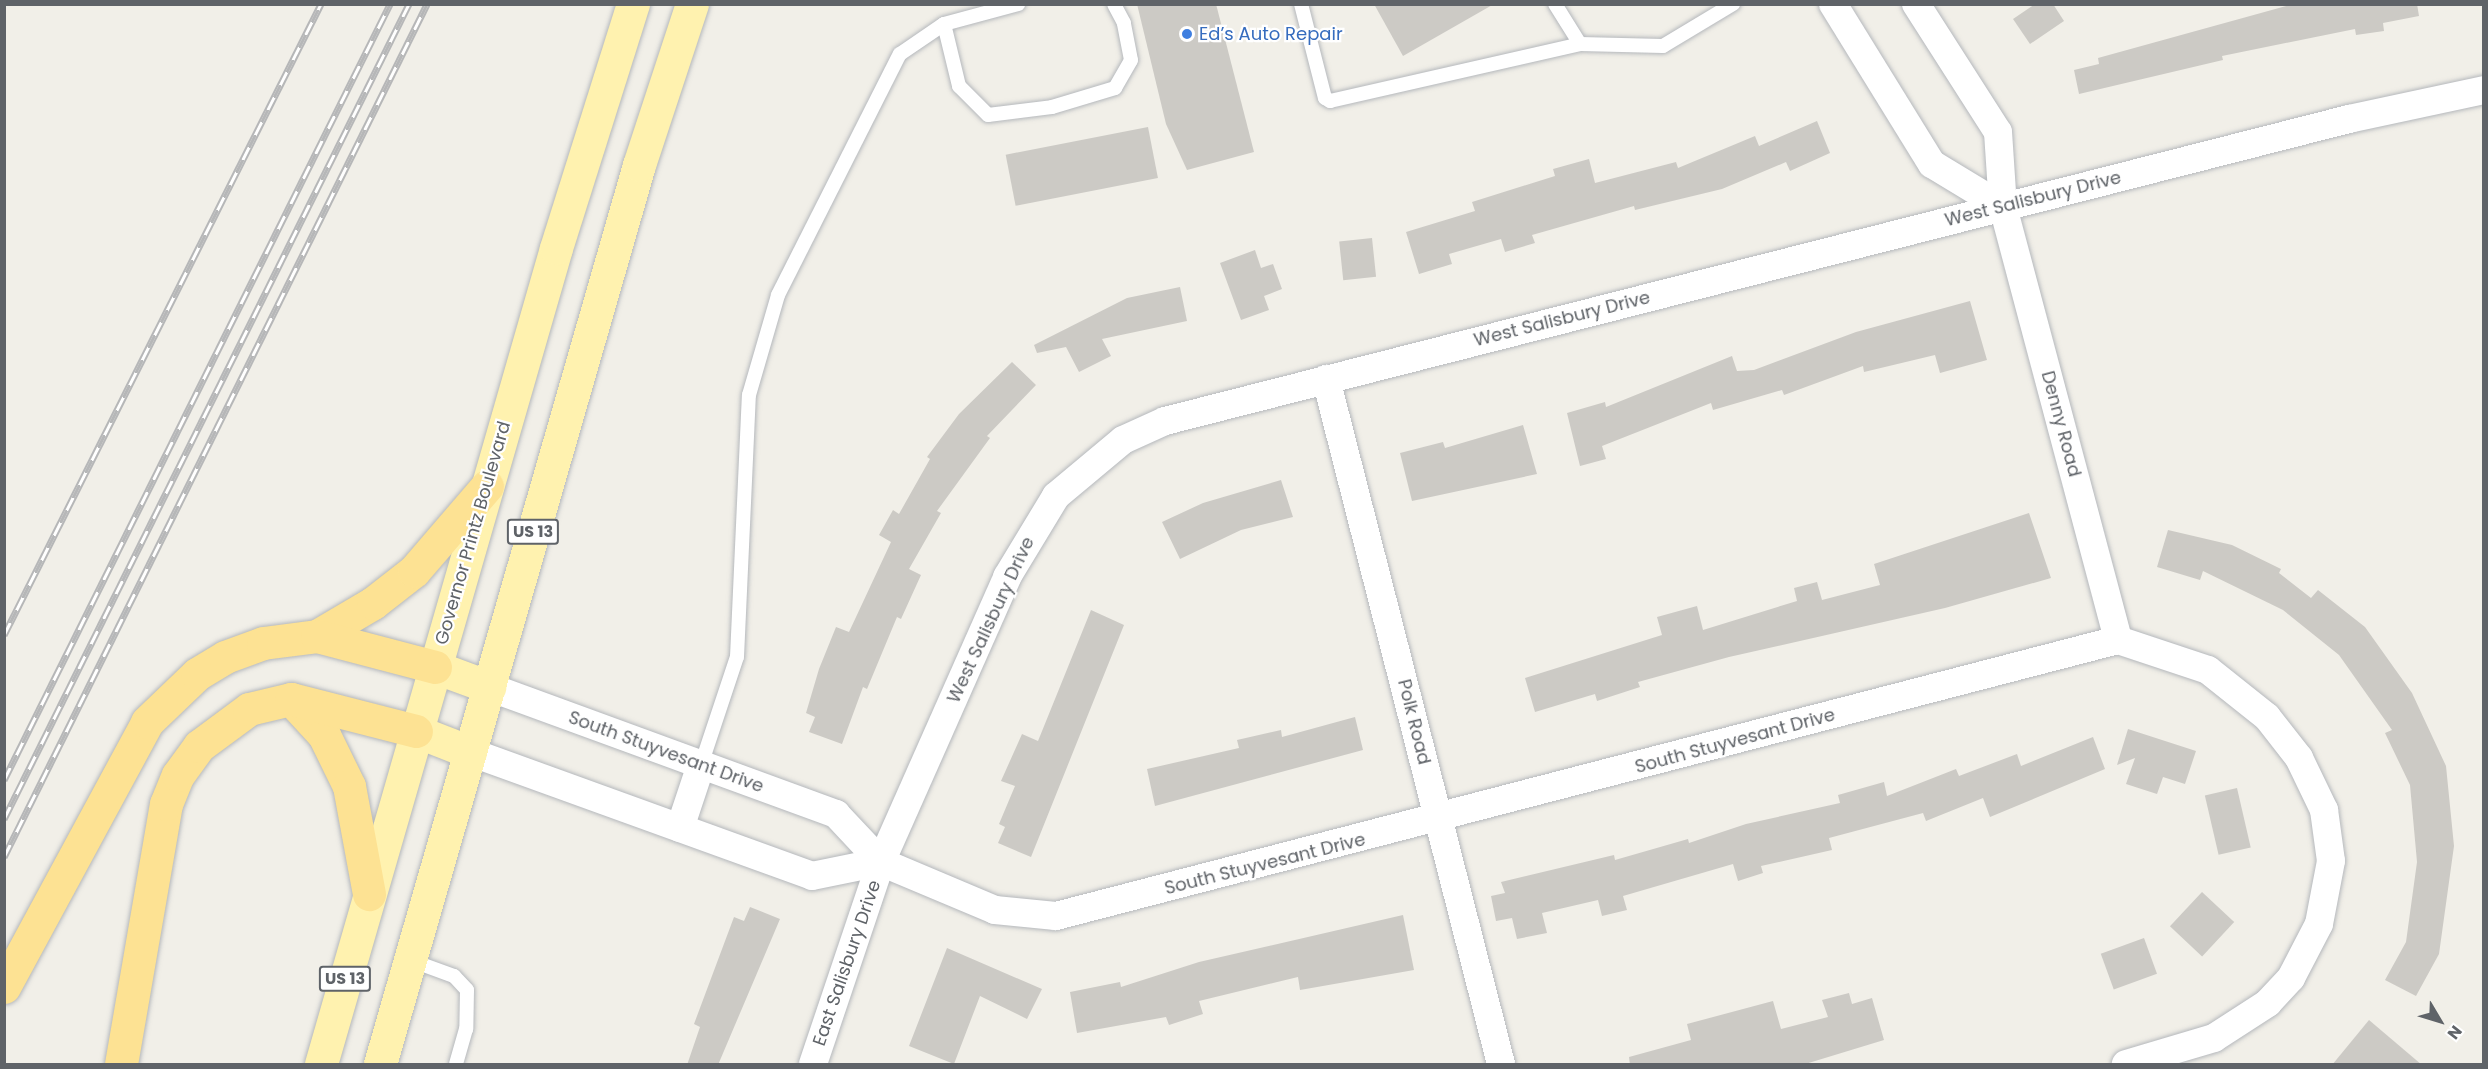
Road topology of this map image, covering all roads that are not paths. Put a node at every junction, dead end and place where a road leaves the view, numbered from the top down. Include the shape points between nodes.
1 (633, 4) edge
2 (692, 4) edge
3 (1018, 4) edge
4 (1114, 4) edge
5 (1301, 4) edge
6 (1555, 4) edge
7 (1733, 4) edge
8 (1833, 4) edge
9 (1916, 4) edge
10 (944, 24) junction
11 (1580, 44) junction
12 (2484, 90) edge
13 (2003, 207) junction
14 (1326, 379) junction
15 (487, 486) junction
16 (317, 636) junction
17 (2118, 640) junction
18 (435, 667) junction
19 (489, 687) junction
20 (291, 699) junction
21 (416, 731) junction
22 (470, 752) junction
23 (701, 765) junction
24 (1439, 819) junction
25 (680, 828) junction
26 (881, 862) junction
27 (369, 894) junction
28 (410, 960) junction
29 (4, 987) edge
30 (121, 1065) edge
31 (321, 1065) edge
32 (380, 1065) edge
33 (456, 1065) edge
34 (813, 1065) edge
35 (1502, 1065) edge
36 (2126, 1065) edge

1 - 15 main road, Governor Printz Boulevard / US 13
2 - 19 main road, US 13 via 639,165
3 - 10 lane
4 - 10 lane via 1124,23 1131,60 1115,88 1052,107 988,115 959,86
5 - 11 lane via 1325,98 1330,101
6 - 11 lane
7 - 11 lane via 1663,46
8 - 13 street via 1932,164
9 - 13 street, Denny Road via 1998,132
10 - 23 lane via 900,54 778,296 749,396 737,657
12 - 13 street, West Salisbury Drive via 2349,119
13 - 14 street, West Salisbury Drive
13 - 17 street, Denny Road
14 - 24 street, Polk Road
14 - 26 street, West Salisbury Drive via 1165,421 1123,440 1056,496 1007,577
15 - 16 highway via 414,572 374,603
15 - 18 main road, Governor Printz Boulevard / US 13
16 - 18 highway
16 - 29 highway via 263,643 225,657 171,696 147,722
17 - 24 street, South Stuyvesant Drive
17 - 36 street via 2208,670 2267,717 2299,758 2324,810 2331,861 2319,924 2291,978 2268,1003 2214,1038
18 - 19 main road, South Stuyvesant Drive
18 - 21 main road, Governor Printz Boulevard / US 13
19 - 22 main road, US 13
19 - 23 street, South Stuyvesant Drive
20 - 21 highway
20 - 27 highway via 324,735 349,786
20 - 30 highway via 249,709 217,729 178,775 154,855
21 - 22 main road
21 - 27 main road, Governor Printz Boulevard / US 13
22 - 25 street
22 - 28 main road, US 13
23 - 25 street
23 - 26 street, South Stuyvesant Drive via 836,814
24 - 26 street, South Stuyvesant Drive via 1056,916 995,910
24 - 35 street, Polk Road
25 - 26 street via 812,876
26 - 34 street, East Salisbury Drive
27 - 31 main road, Governor Printz Boulevard / US 13
28 - 32 main road, US 13
28 - 33 lane via 454,976 467,990 466,1029

